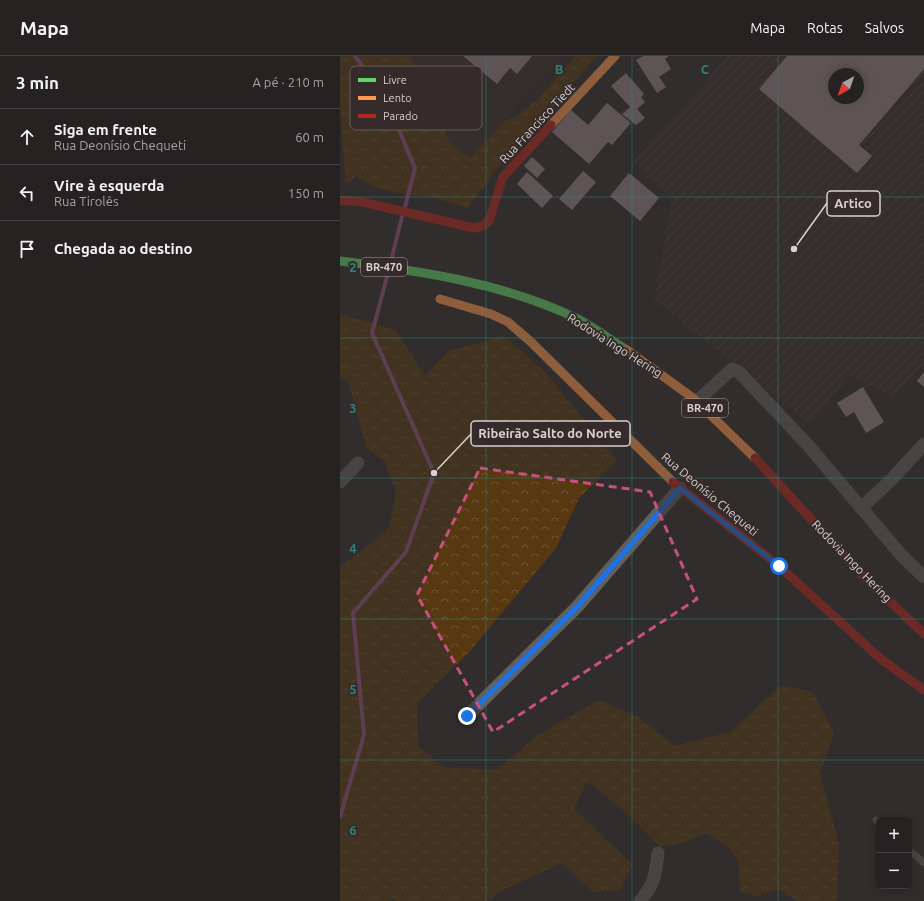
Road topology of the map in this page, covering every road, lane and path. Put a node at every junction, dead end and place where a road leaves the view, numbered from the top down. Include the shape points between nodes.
1 (615, 56) edge
2 (340, 200) edge
3 (341, 261) edge
4 (440, 299) dead end
5 (697, 401) junction
6 (924, 444) edge
7 (358, 463) dead end
8 (340, 482) edge
9 (680, 488) junction
10 (861, 508) junction
11 (924, 577) edge
12 (924, 634) edge
13 (924, 690) edge
14 (467, 716) dead end
15 (912, 853) edge
16 (658, 854) dead end
17 (924, 863) edge
18 (640, 901) edge

1 - 2 main road, Rua Francisco Tiedt via 503,177 489,221 482,226 474,228 362,202
3 - 5 main road, Rodovia Ingo Hering / BR-470 via 426,273 503,290 575,317 661,373
4 - 9 main road, Rua Deonísio Chequeti via 492,314 508,322
5 - 10 street, BR-470 via 732,369 739,372 807,444
5 - 12 main road, Rodovia Ingo Hering / BR-470
6 - 10 street
7 - 8 street
9 - 13 main road, Rua Deonísio Chequeti via 779,566 882,660
9 - 14 street via 577,607
10 - 11 street, BR-470 via 902,556
15 - 17 lane
16 - 18 street via 655,881

